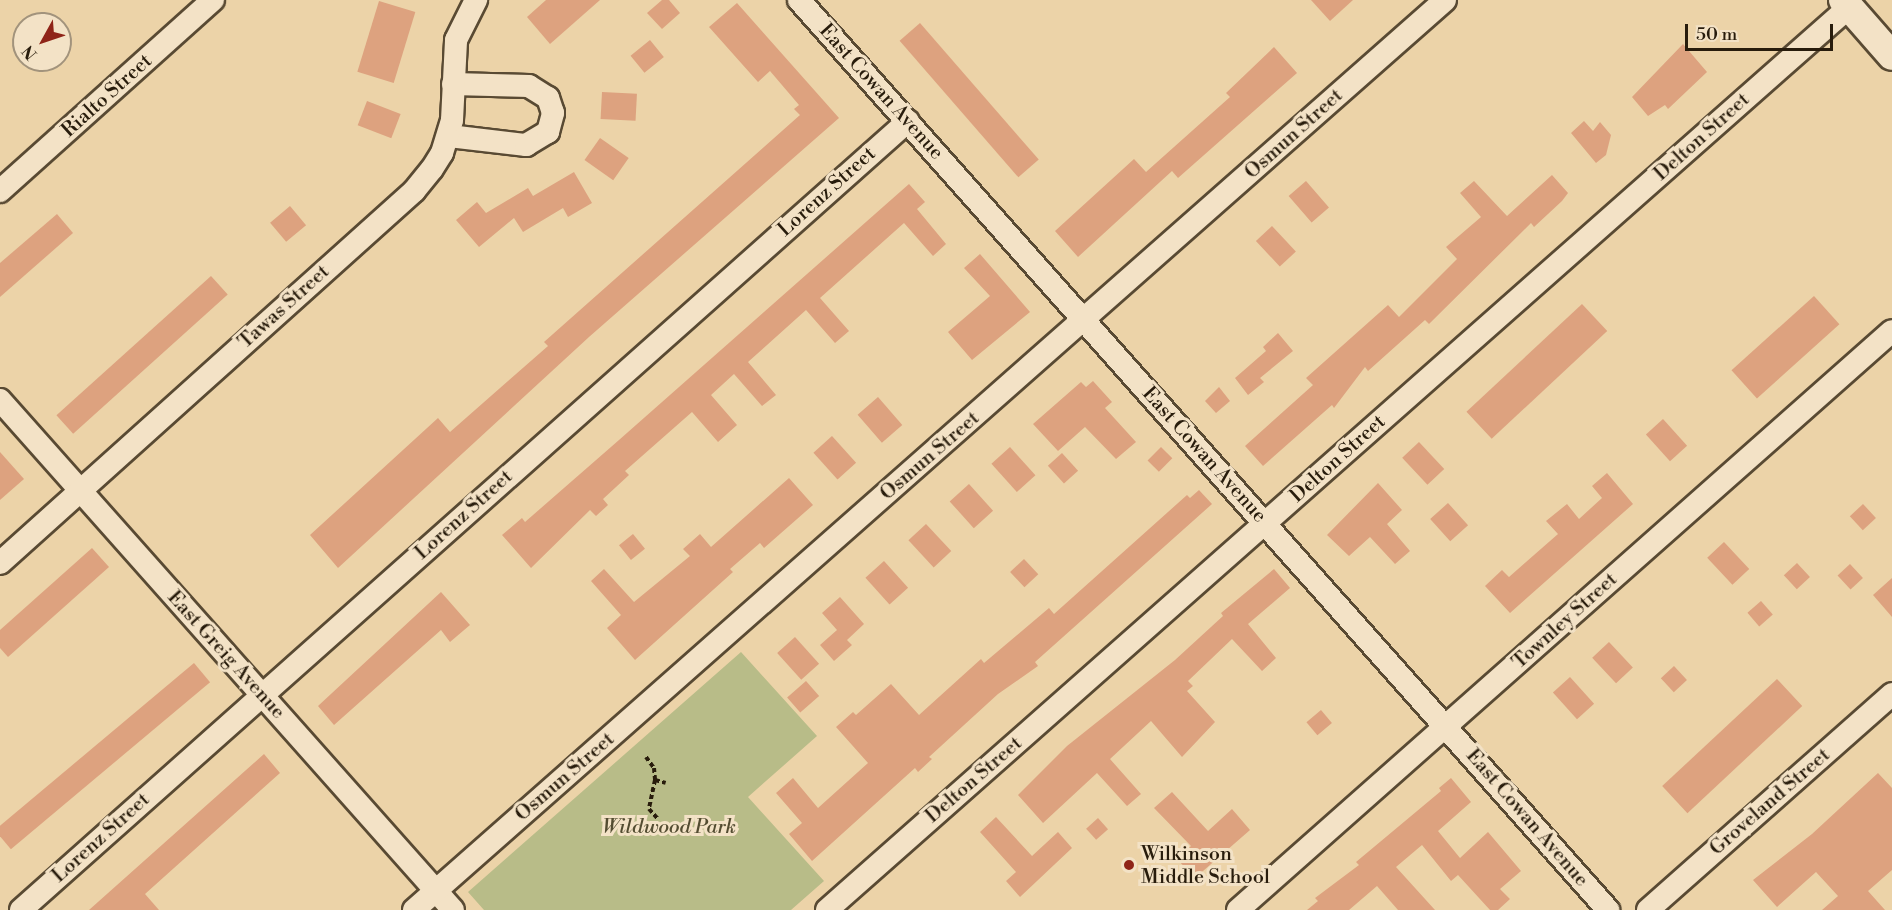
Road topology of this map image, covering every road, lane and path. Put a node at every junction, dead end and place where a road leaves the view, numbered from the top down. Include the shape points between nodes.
1 (213, 0) edge
2 (476, 0) edge
3 (800, 0) edge
4 (1445, 0) edge
5 (1846, 4) edge
6 (1892, 56) edge
7 (453, 84) junction
8 (908, 121) junction
9 (449, 136) junction
10 (0, 191) edge
11 (1084, 320) junction
12 (1892, 331) edge
13 (0, 400) edge
14 (81, 490) junction
15 (1266, 524) junction
16 (0, 563) edge
17 (1892, 694) edge
18 (261, 695) junction
19 (1446, 727) junction
20 (646, 757) dead end
21 (655, 780) junction
22 (666, 783) dead end
23 (658, 819) dead end
24 (435, 890) junction
25 (21, 910) edge
26 (414, 910) edge
27 (453, 910) edge
28 (827, 910) edge
29 (1238, 910) edge
30 (1608, 910) edge
31 (1648, 910) edge

1 - 10 street, Rialto Street
2 - 7 street, Tawas Street via 456,40
3 - 8 street, East Cowan Avenue
4 - 11 street, Osmun Street
5 - 6 street
5 - 15 street, Delton Street
7 - 9 street, Tawas Street
7 - 9 street via 529,86 548,98 553,113 548,132 526,145
8 - 11 street, East Cowan Avenue
8 - 18 street, Lorenz Street
9 - 14 street, Tawas Street via 432,170 414,191
11 - 15 street, East Cowan Avenue
11 - 24 street, Osmun Street
12 - 19 street, Townley Street
13 - 14 street, East Greig Avenue
14 - 16 street, Tawas Street
14 - 18 street, East Greig Avenue
15 - 19 street, East Cowan Avenue
15 - 28 street, Delton Street
17 - 31 street, Groveland Street
18 - 24 street, East Greig Avenue
18 - 25 street, Lorenz Street
19 - 29 street, Townley Street
19 - 30 street, East Cowan Avenue
20 - 21 path via 654,768
21 - 22 path
21 - 23 path via 650,809
24 - 26 street, Osmun Street
24 - 27 street, East Greig Avenue

